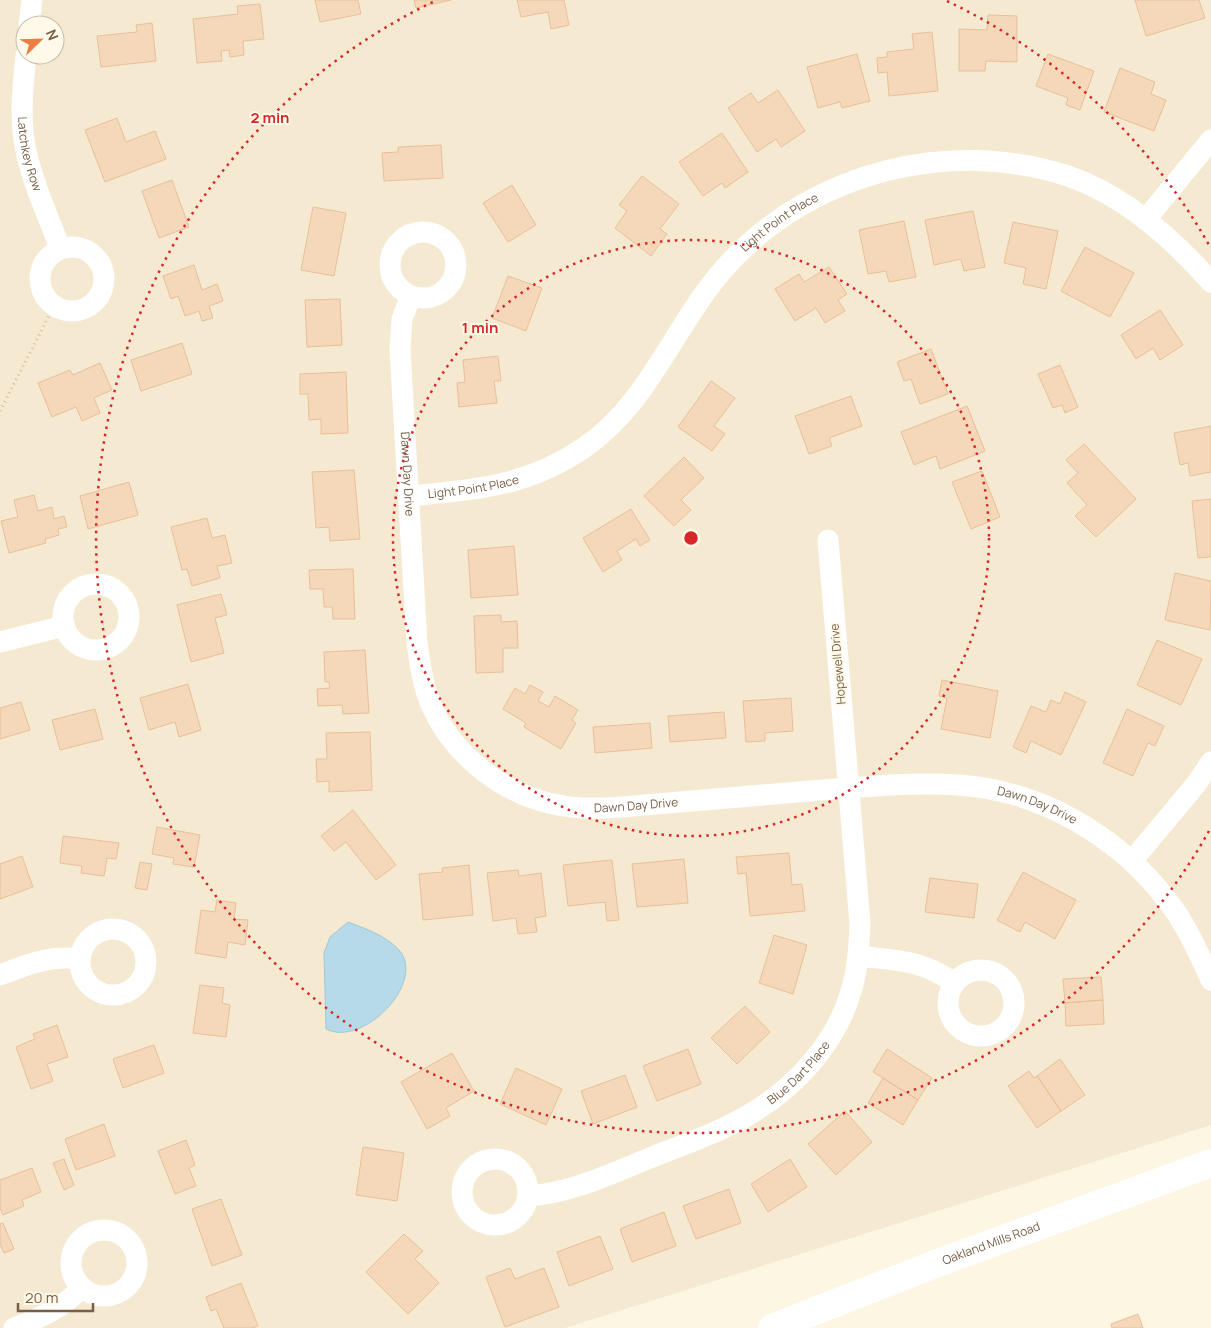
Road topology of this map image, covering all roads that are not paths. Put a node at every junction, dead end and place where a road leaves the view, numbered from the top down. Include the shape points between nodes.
1 (32, 0) edge
2 (30, 15) edge
3 (25, 65) edge
4 (1211, 140) edge
5 (1146, 220) junction
6 (60, 248) junction
7 (1211, 282) edge
8 (411, 296) dead end
9 (410, 496) junction
10 (828, 540) dead end
11 (64, 626) dead end
12 (0, 642) edge
13 (1211, 762) edge
14 (849, 788) junction
15 (1132, 861) junction
16 (858, 956) junction
17 (80, 959) dead end
18 (0, 975) edge
19 (1211, 980) edge
20 (954, 983) dead end
21 (1211, 1163) edge
22 (528, 1196) dead end
23 (82, 1287) dead end
24 (14, 1328) edge
25 (772, 1328) edge

1 - 2 street
3 - 6 street, Latchkey Row via 22,117 25,150
4 - 5 street
5 - 7 street, Light Point Place via 1185,252
5 - 9 street, Light Point Place via 1105,193 1068,176 1016,165 945,161 907,164 865,175 795,208 763,231 731,261 700,299 636,397 609,427 586,446 553,466 496,486
6 - 6 street via 48,256 41,268 44,296 54,306 68,311 82,309 95,302 103,289 104,275 99,261 88,251 74,246
8 - 9 street, Dawn Day Drive via 402,319 400,350
9 - 14 street, Dawn Day Drive via 417,643 431,706 450,738 472,762 502,784 533,799 564,806 598,808
10 - 14 street, Hopewell Drive
11 - 12 street
13 - 15 street
14 - 15 street, Dawn Day Drive via 959,785 1031,800 1095,832
14 - 16 street, Blue Dart Place via 860,924
15 - 19 street, Dawn Day Drive via 1168,900 1192,939
16 - 20 street via 921,964
16 - 22 street, Blue Dart Place via 851,992 830,1037 775,1098 749,1115 690,1142 576,1187 550,1195
17 - 18 street via 61,956 33,962
21 - 25 street, Oakland Mills Road via 935,1264
23 - 24 street via 71,1300 41,1318

